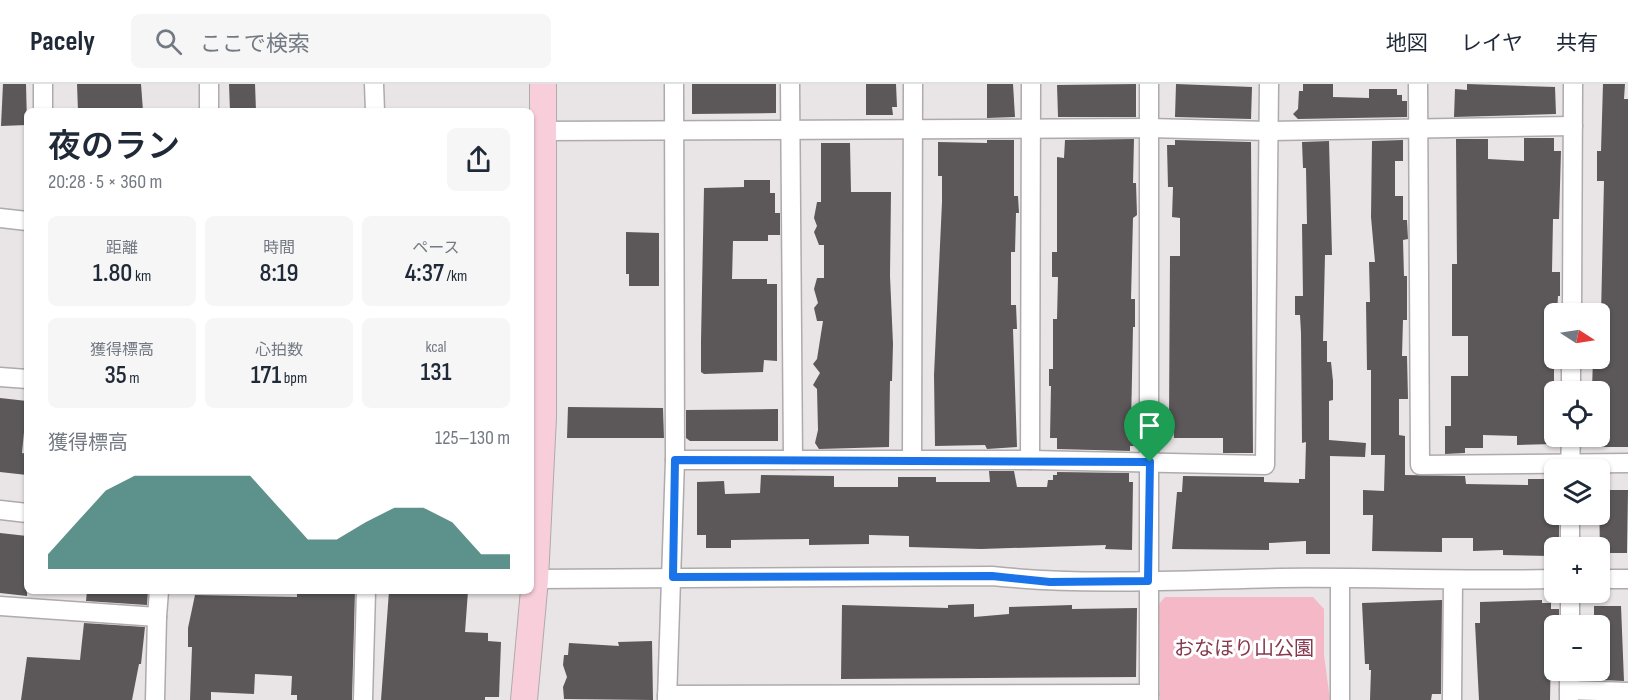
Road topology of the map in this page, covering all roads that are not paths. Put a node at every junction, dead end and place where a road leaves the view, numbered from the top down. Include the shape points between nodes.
1 (43, 84) edge
2 (209, 84) edge
3 (374, 84) edge
4 (543, 84) edge
5 (674, 84) edge
6 (790, 84) edge
7 (913, 84) edge
8 (1031, 84) edge
9 (1149, 84) edge
10 (1269, 84) edge
11 (1418, 84) edge
12 (1573, 84) edge
13 (43, 108) edge
14 (209, 108) edge
15 (375, 108) edge
16 (1573, 126) junction
17 (1417, 127) junction
18 (1149, 128) junction
19 (674, 130) junction
20 (790, 130) junction
21 (1031, 130) junction
22 (543, 131) junction
23 (913, 131) junction
24 (1268, 131) junction
25 (0, 218) edge
26 (24, 221) edge
27 (537, 267) edge
28 (1572, 303) edge
29 (0, 377) edge
30 (24, 379) edge
31 (912, 459) junction
32 (675, 460) junction
33 (793, 460) junction
34 (1030, 460) junction
35 (1150, 462) junction
36 (1628, 463) edge
37 (1610, 464) edge
38 (1544, 467) edge
39 (0, 510) edge
40 (24, 513) edge
41 (673, 577) junction
42 (535, 579) junction
43 (1340, 579) junction
44 (1544, 579) edge
45 (1610, 579) edge
46 (1628, 579) edge
47 (1148, 581) junction
48 (1453, 581) junction
49 (534, 590) edge
50 (159, 594) edge
51 (366, 594) edge
52 (534, 594) edge
53 (0, 606) edge
54 (157, 616) junction
55 (1628, 692) edge
56 (1569, 695) edge
57 (667, 697) edge
58 (798, 697) edge
59 (912, 697) edge
60 (1028, 697) edge
61 (1149, 697) edge
62 (155, 700) edge
63 (363, 700) edge
64 (524, 700) edge
65 (1340, 700) edge
66 (1452, 700) edge

1 - 13 street
2 - 14 street
3 - 15 street
4 - 22 street
5 - 19 street
6 - 20 street
7 - 23 street
8 - 21 street
9 - 18 street
10 - 24 street
11 - 17 street
12 - 16 street
16 - 17 street
16 - 28 street
17 - 24 street
17 - 38 street via 1420,465
18 - 21 street
18 - 24 street
18 - 35 street
19 - 20 street
19 - 22 street
19 - 32 street
20 - 23 street
20 - 33 street
21 - 23 street
21 - 34 street
22 - 27 street
23 - 31 street
24 - 35 street via 1265,465
25 - 26 street
27 - 42 street via 543,417
29 - 30 street
31 - 33 street
31 - 34 street
32 - 33 street
32 - 41 street
34 - 35 street
35 - 47 street
36 - 37 street
39 - 40 street
41 - 42 street
41 - 47 street via 992,576 1050,582
41 - 57 street
42 - 49 street
43 - 47 street
43 - 48 street
43 - 65 street
44 - 48 street
45 - 46 street
47 - 61 street
48 - 66 street
50 - 54 street
51 - 63 street
52 - 64 street
53 - 54 street
54 - 62 street
55 - 56 street
57 - 58 street
58 - 59 street
59 - 60 street
60 - 61 street

